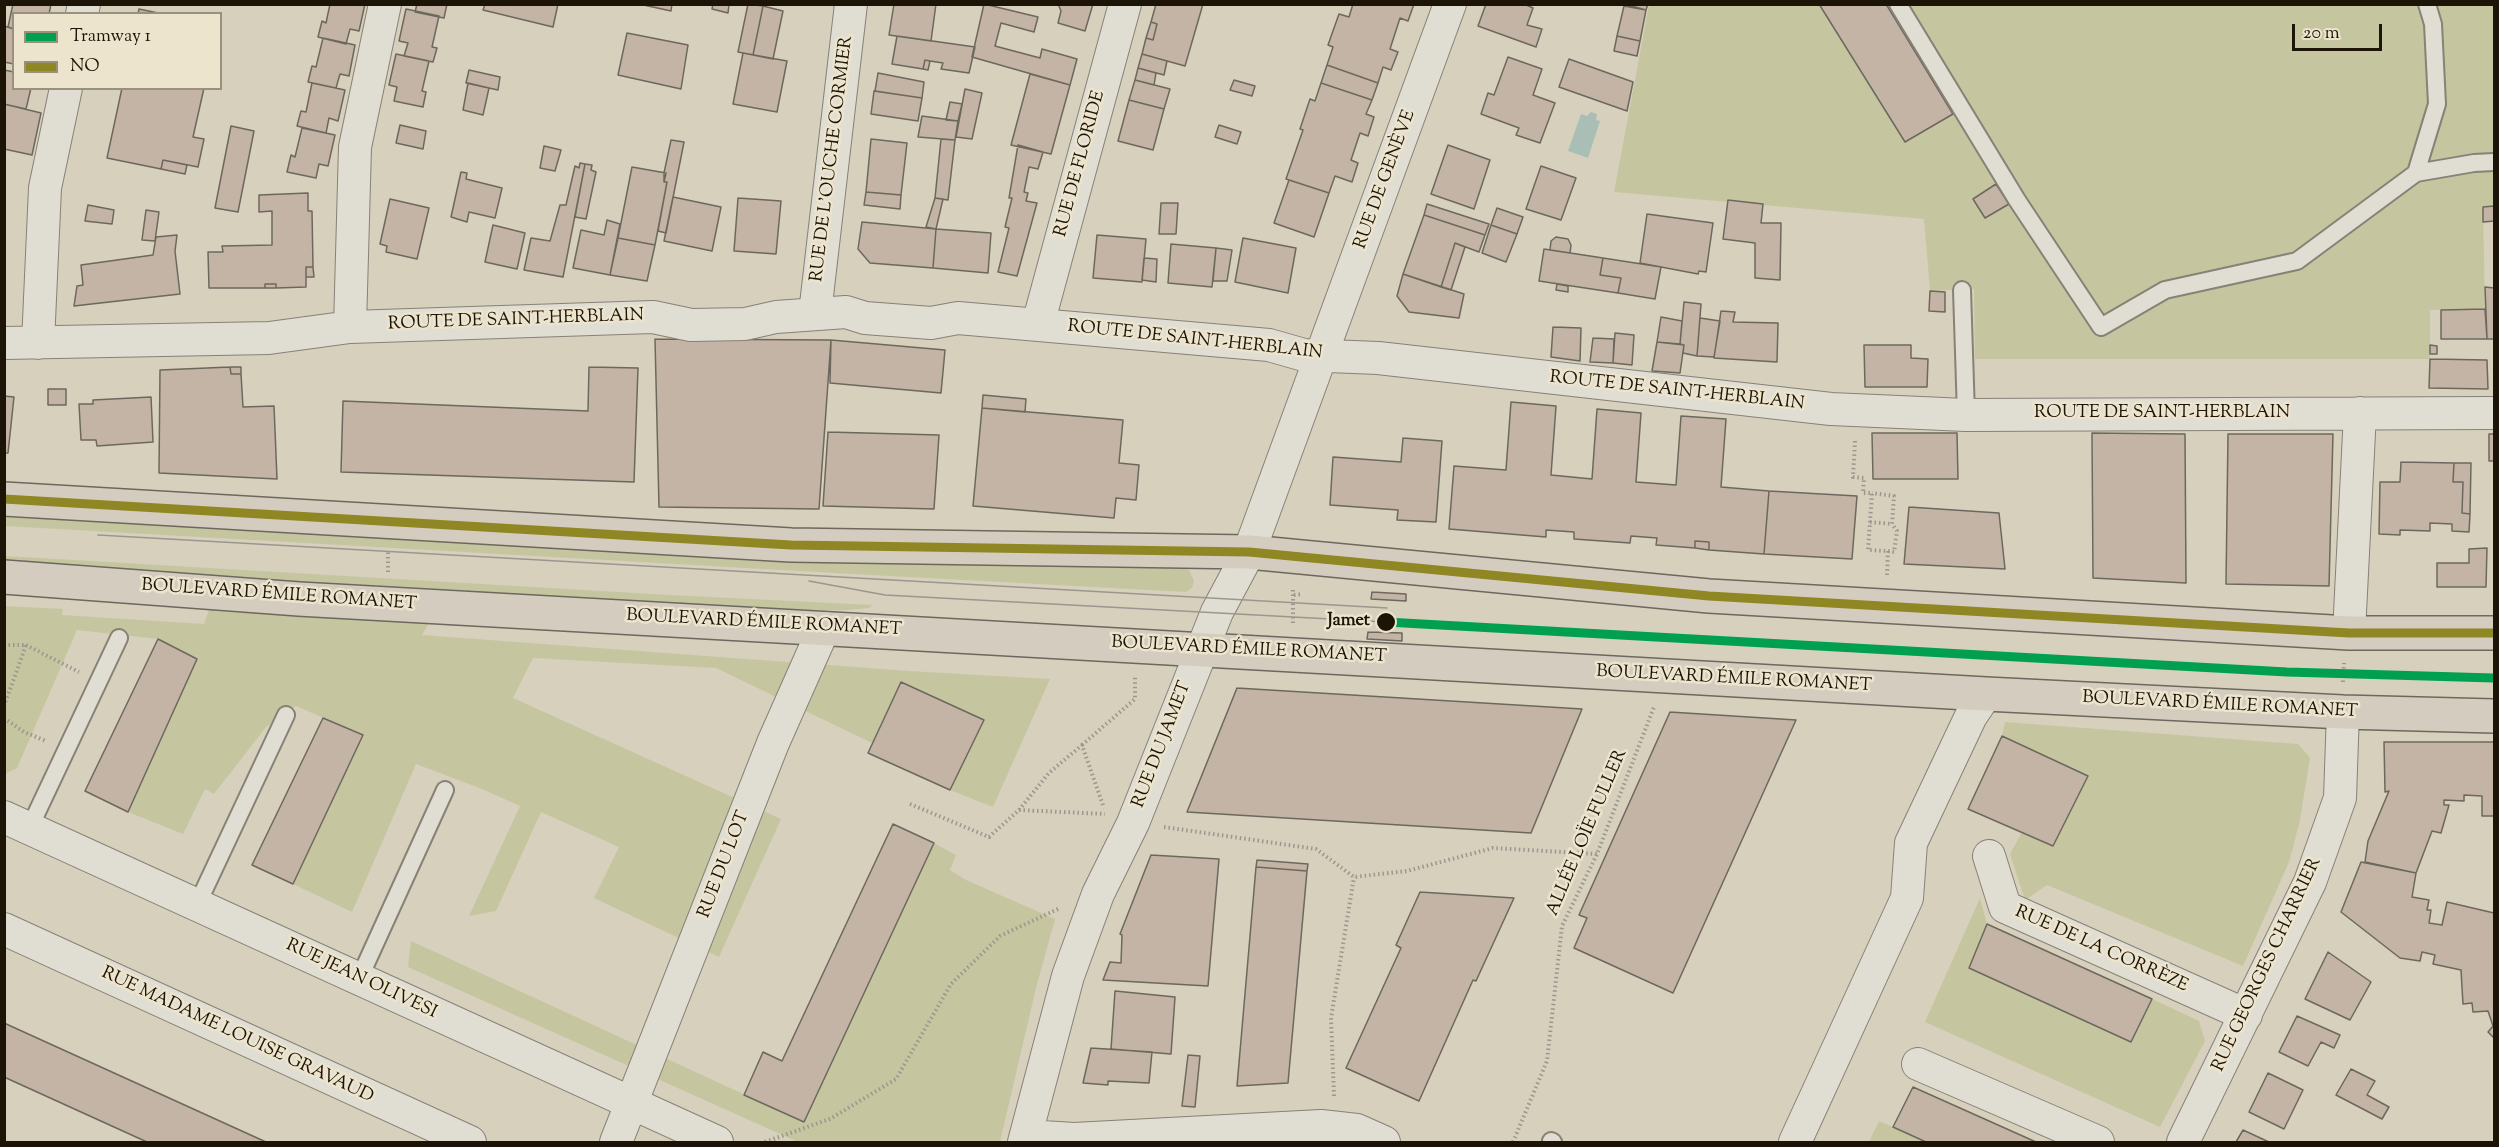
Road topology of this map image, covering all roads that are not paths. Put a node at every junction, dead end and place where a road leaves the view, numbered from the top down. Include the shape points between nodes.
1 (385, 4) edge
2 (851, 4) edge
3 (1125, 4) edge
4 (1450, 4) edge
5 (1898, 4) edge
6 (2427, 4) edge
7 (66, 90) edge
8 (2494, 162) edge
9 (2416, 173) junction
10 (1962, 290) dead end
11 (815, 313) junction
12 (1038, 324) junction
13 (350, 327) junction
14 (4, 343) edge
15 (38, 343) junction
16 (1323, 355) junction
17 (2360, 413) junction
18 (2494, 413) edge
19 (1966, 414) junction
20 (4, 500) edge
21 (1249, 552) junction
22 (4, 577) edge
23 (824, 628) junction
24 (2494, 633) edge
25 (119, 638) dead end
26 (2347, 646) junction
27 (1201, 648) junction
28 (1986, 694) junction
29 (2343, 701) junction
30 (286, 715) dead end
31 (2494, 716) edge
32 (445, 790) dead end
33 (17, 823) edge
34 (1989, 856) dead end
35 (197, 905) junction
36 (4, 929) edge
37 (359, 980) junction
38 (2246, 1015) junction
39 (1918, 1064) dead end
40 (632, 1105) junction
41 (1188, 1138) edge
42 (1025, 1139) edge
43 (470, 1143) edge
44 (616, 1143) edge
45 (717, 1143) edge
46 (1384, 1143) edge
47 (1795, 1143) edge
48 (2098, 1143) edge
49 (2183, 1143) edge

1 - 13 street via 355,147
2 - 11 street, RUE DE L'OUCHE CORMIER
3 - 12 street, RUE DE FLORIDE
4 - 16 street, RUE DE GENÈVE
5 - 9 lane via 2101,327 2165,290 2297,261
6 - 9 lane via 2433,24 2437,104
7 - 15 street via 45,188
8 - 9 lane
10 - 19 lane
11 - 12 street, ROUTE DE SAINT-HERBLAIN via 846,312 865,318 931,323 958,318
11 - 13 street, ROUTE DE SAINT-HERBLAIN via 745,324 691,325 653,317
12 - 16 street, ROUTE DE SAINT-HERBLAIN via 1269,345 1304,355
13 - 15 street, ROUTE DE SAINT-HERBLAIN via 269,338
14 - 15 street, ROUTE DE SAINT-HERBLAIN
16 - 19 street, ROUTE DE SAINT-HERBLAIN via 1857,410
16 - 21 street, RUE DU JAMET
17 - 18 street, ROUTE DE SAINT-HERBLAIN
17 - 19 street, ROUTE DE SAINT-HERBLAIN
17 - 26 street
20 - 21 main road via 791,544
21 - 26 main road via 1709,596 1885,606
21 - 27 street, RUE DU JAMET
22 - 23 main road, BOULEVARD ÉMILE ROMANET
23 - 27 main road, BOULEVARD ÉMILE ROMANET
23 - 40 street, RUE DU LOT via 773,743
24 - 26 main road
25 - 33 lane via 66,750
27 - 28 main road, BOULEVARD ÉMILE ROMANET
27 - 42 street, RUE DU JAMET via 1133,822 1098,894 1068,976
28 - 29 main road, BOULEVARD ÉMILE ROMANET
28 - 47 street via 1971,716 1911,843 1907,898
29 - 31 main road, BOULEVARD ÉMILE ROMANET
29 - 38 street, RUE GEORGES CHARRIER via 2340,798 2310,882
30 - 35 lane
32 - 37 lane
33 - 35 street, RUE JEAN OLIVESI
34 - 38 street, RUE DE LA CORRÈZE via 2005,907
35 - 37 street, RUE JEAN OLIVESI
36 - 43 street, RUE MADAME LOUISE GRAVAUD
37 - 40 street, RUE JEAN OLIVESI
38 - 49 street, RUE GEORGES CHARRIER
39 - 48 street
40 - 44 street, RUE DU LOT
40 - 45 street, RUE JEAN OLIVESI
41 - 42 street
41 - 46 street via 1321,1126 1357,1130

